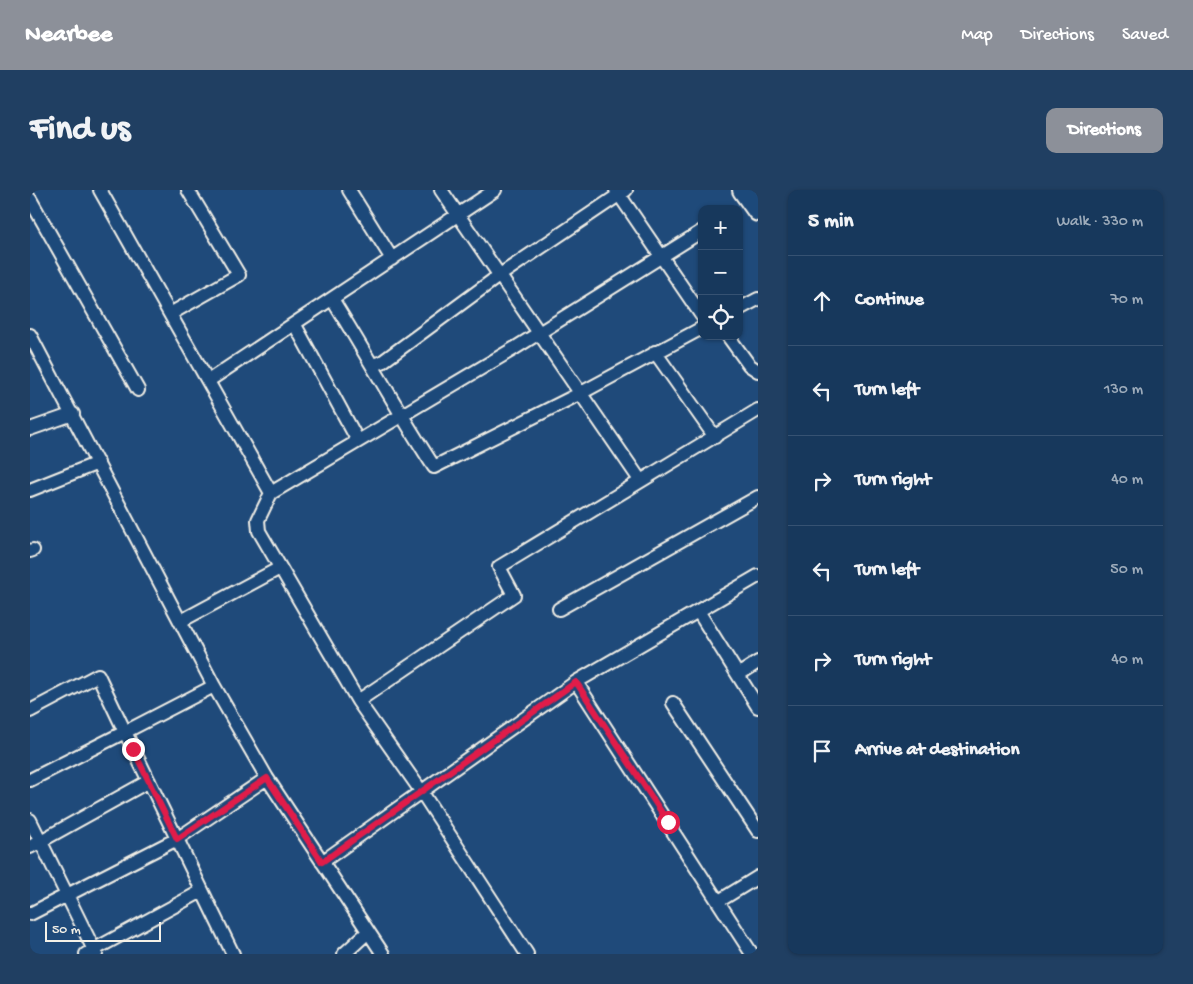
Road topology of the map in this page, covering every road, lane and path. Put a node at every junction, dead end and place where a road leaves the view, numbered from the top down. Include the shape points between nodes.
1 (100, 190) edge
2 (188, 190) edge
3 (350, 190) edge
4 (441, 190) edge
5 (495, 190) edge
6 (620, 191) edge
7 (30, 200) edge
8 (458, 215) junction
9 (698, 233) edge
10 (661, 256) junction
11 (392, 259) junction
12 (500, 275) junction
13 (332, 299) junction
14 (758, 299) edge
15 (743, 307) edge
16 (698, 310) edge
17 (170, 314) junction
18 (295, 326) junction
19 (698, 330) edge
20 (539, 333) junction
21 (30, 335) edge
22 (731, 340) edge
23 (655, 352) junction
24 (373, 365) junction
25 (758, 371) edge
26 (208, 381) junction
27 (138, 390) dead end
28 (581, 393) junction
29 (758, 410) edge
30 (73, 414) junction
31 (401, 416) junction
32 (30, 429) edge
33 (715, 438) junction
34 (358, 441) junction
35 (98, 463) junction
36 (640, 480) junction
37 (30, 490) edge
38 (271, 493) junction
39 (758, 498) edge
40 (280, 568) junction
41 (758, 576) edge
42 (559, 609) dead end
43 (698, 611) junction
44 (181, 621) junction
45 (758, 662) edge
46 (738, 675) junction
47 (576, 682) junction
48 (214, 686) junction
49 (358, 700) junction
50 (673, 703) dead end
51 (758, 707) edge
52 (30, 711) edge
53 (125, 732) junction
54 (267, 778) junction
55 (30, 780) edge
56 (149, 781) junction
57 (420, 791) junction
58 (30, 820) edge
59 (758, 831) edge
60 (177, 839) junction
61 (35, 844) edge
62 (322, 862) junction
63 (758, 877) edge
64 (202, 891) junction
65 (67, 896) junction
66 (719, 901) junction
67 (30, 914) edge
68 (368, 932) junction
69 (228, 952) edge
70 (92, 953) edge
71 (344, 954) edge
72 (383, 954) edge
73 (527, 954) edge
74 (752, 954) edge

1 - 17 street
2 - 17 street via 239,275
3 - 11 street
4 - 8 street
5 - 8 street
6 - 10 street
6 - 12 street
7 - 27 street
8 - 11 street
8 - 12 street
9 - 10 street
10 - 16 street
10 - 20 street
11 - 13 street
12 - 20 street
12 - 24 street via 382,362
13 - 18 street
13 - 24 street
14 - 15 street
17 - 26 street
18 - 26 street
18 - 34 street
19 - 23 street
20 - 28 street
20 - 31 street
21 - 30 street
22 - 25 street
23 - 28 street
23 - 33 street
24 - 31 street
26 - 38 street
28 - 31 street via 434,467
28 - 36 street
29 - 33 street
30 - 32 street
30 - 35 street
31 - 34 street
33 - 36 street
34 - 38 street
35 - 37 street
35 - 44 street
36 - 49 street via 499,566 514,595
38 - 40 street via 257,526
39 - 42 street
40 - 44 street
40 - 49 street
41 - 43 street
43 - 46 street
43 - 47 street
44 - 48 street
45 - 46 street
46 - 51 street
47 - 57 street
47 - 66 street
48 - 53 street
48 - 54 street
49 - 57 street
50 - 59 street
52 - 53 street via 98,675
53 - 55 street
53 - 56 street
54 - 60 street
54 - 62 street
56 - 60 street
56 - 61 street
57 - 62 street
57 - 73 street
58 - 61 street
60 - 64 street
60 - 65 street
61 - 65 street
62 - 68 street
63 - 66 street
64 - 69 street
64 - 70 street
65 - 67 street
65 - 70 street
66 - 74 street
68 - 71 street
68 - 72 street

